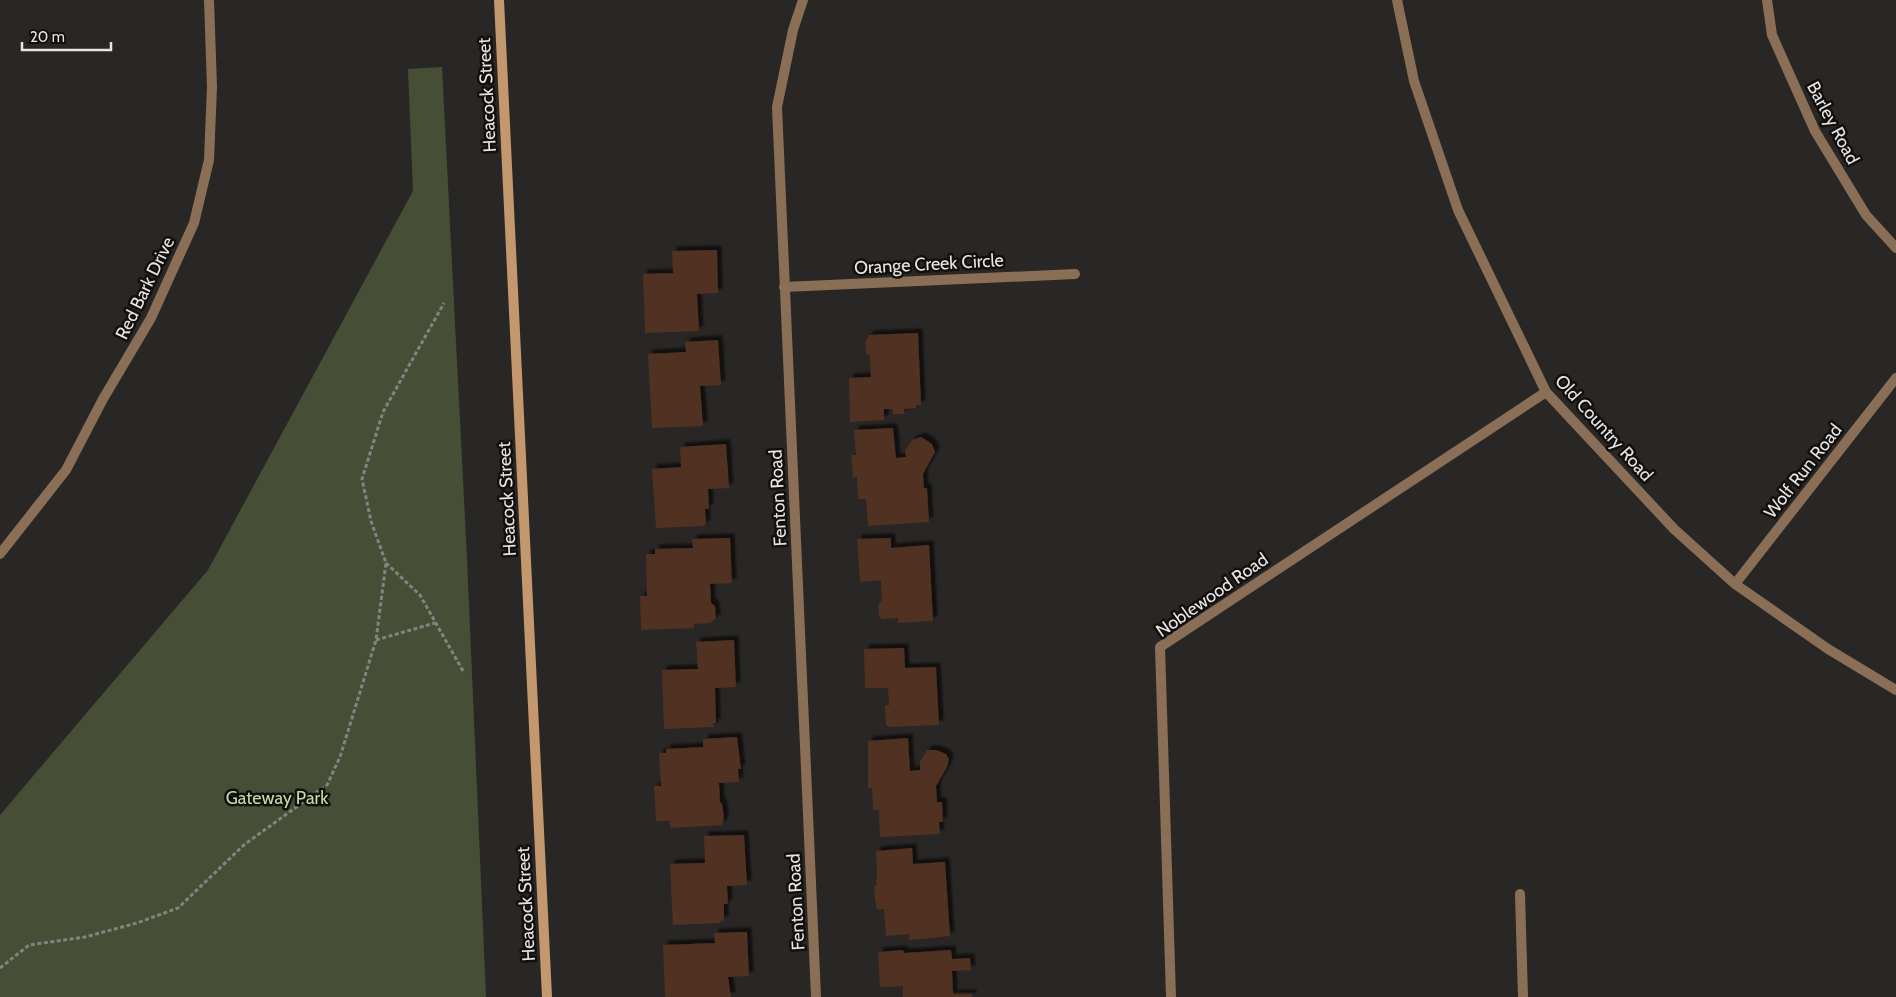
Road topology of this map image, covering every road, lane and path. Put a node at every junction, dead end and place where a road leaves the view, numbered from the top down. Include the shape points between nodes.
1 (209, 0) edge
2 (499, 0) edge
3 (803, 0) edge
4 (1397, 0) edge
5 (1767, 0) edge
6 (1896, 248) edge
7 (1076, 274) dead end
8 (784, 287) junction
9 (444, 303) dead end
10 (1896, 378) edge
11 (1546, 392) junction
12 (0, 554) edge
13 (386, 563) junction
14 (1735, 584) junction
15 (435, 623) junction
16 (376, 640) junction
17 (463, 671) dead end
18 (1896, 690) edge
19 (1520, 894) dead end
20 (0, 968) edge
21 (547, 997) edge
22 (816, 997) edge
23 (1171, 997) edge
24 (1523, 997) edge

1 - 12 street, Red Bark Drive via 212,86 208,160 194,223 151,318 66,470
2 - 21 main road, Heacock Street
3 - 8 street, Fenton Road via 776,107
4 - 11 street, Old Country Road via 1414,82 1458,210
5 - 6 street, Barley Road via 1772,35 1815,131 1866,216
7 - 8 street, Orange Creek Circle
8 - 22 street, Fenton Road
9 - 13 path via 383,412 362,479 371,521
10 - 14 street, Wolf Run Road
11 - 14 street, Old Country Road via 1674,529
11 - 23 street, Noblewood Road via 1160,647
13 - 15 path via 420,595
13 - 16 path
14 - 18 street, Old Country Road via 1828,649
15 - 16 path
15 - 17 path
16 - 20 path via 340,757 327,785 245,844 178,908 85,937 29,945
19 - 24 street

